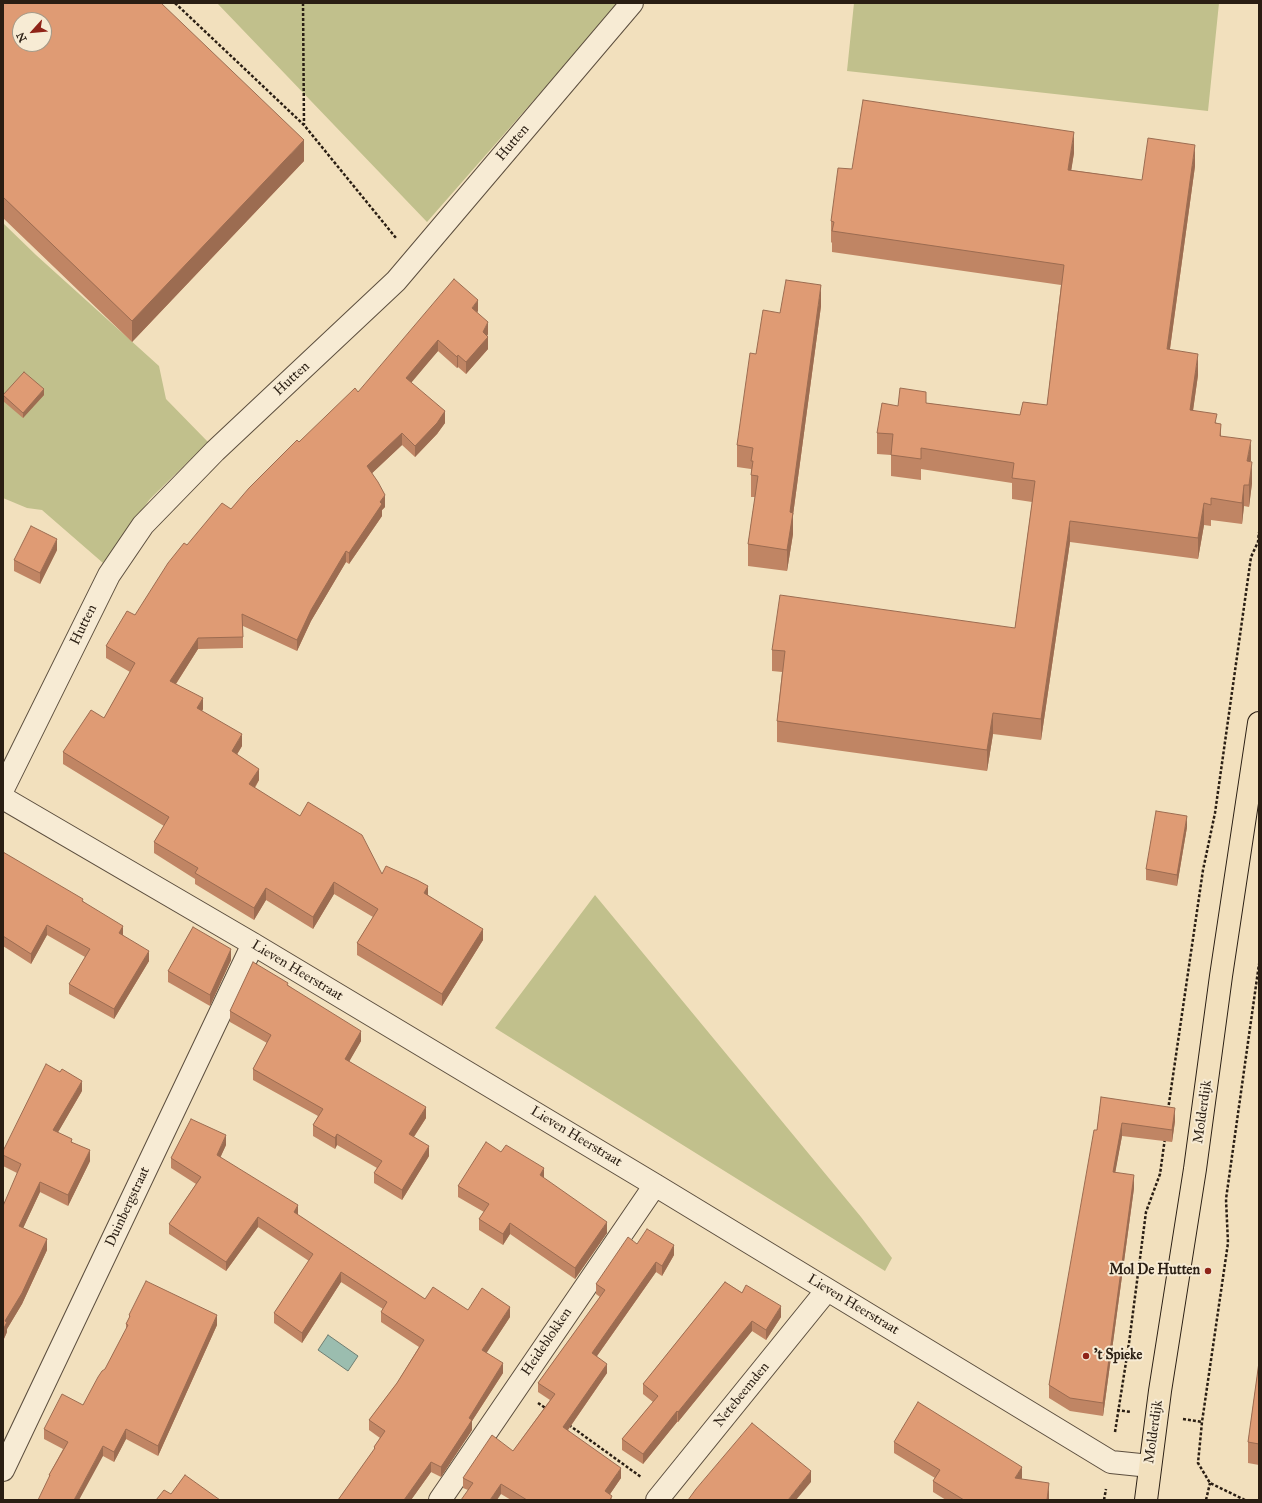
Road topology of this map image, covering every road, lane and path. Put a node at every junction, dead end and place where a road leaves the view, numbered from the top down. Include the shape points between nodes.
1 (175, 3) edge
2 (303, 3) edge
3 (632, 3) edge
4 (304, 126) junction
5 (414, 260) junction
6 (1259, 532) edge
7 (1259, 723) edge
8 (3, 789) edge
9 (3, 798) edge
10 (253, 944) junction
11 (1259, 964) edge
12 (1168, 1114) edge
13 (1165, 1137) edge
14 (655, 1185) junction
15 (827, 1290) junction
16 (517, 1387) junction
17 (548, 1410) edge
18 (1118, 1410) dead end
19 (567, 1424) edge
20 (1150, 1466) junction
21 (3, 1470) edge
22 (1210, 1483) junction
23 (660, 1496) edge
24 (440, 1500) edge
25 (1146, 1500) edge
26 (1206, 1500) edge
27 (1245, 1500) edge

1 - 4 path
2 - 4 path
3 - 5 street, Hutten
4 - 5 path
5 - 8 street, Hutten via 396,281 215,451 143,525 109,575
6 - 12 path via 1258,542 1251,557 1215,813 1203,870
7 - 20 main road, Molderdijk
9 - 10 street, Lieven Heerstraat
10 - 14 street, Lieven Heerstraat
10 - 21 street, Duinbergstraat
11 - 22 path via 1226,1199 1228,1243 1198,1463
13 - 18 path via 1160,1174 1146,1212
14 - 15 street, Lieven Heerstraat
14 - 16 street, Heideblokken
15 - 20 street, Lieven Heerstraat via 1111,1462
15 - 23 street, Netebeemden
16 - 17 path
16 - 24 street, Heideblokken
19 - 23 path
20 - 25 main road, Molderdijk
22 - 26 path
22 - 27 path

